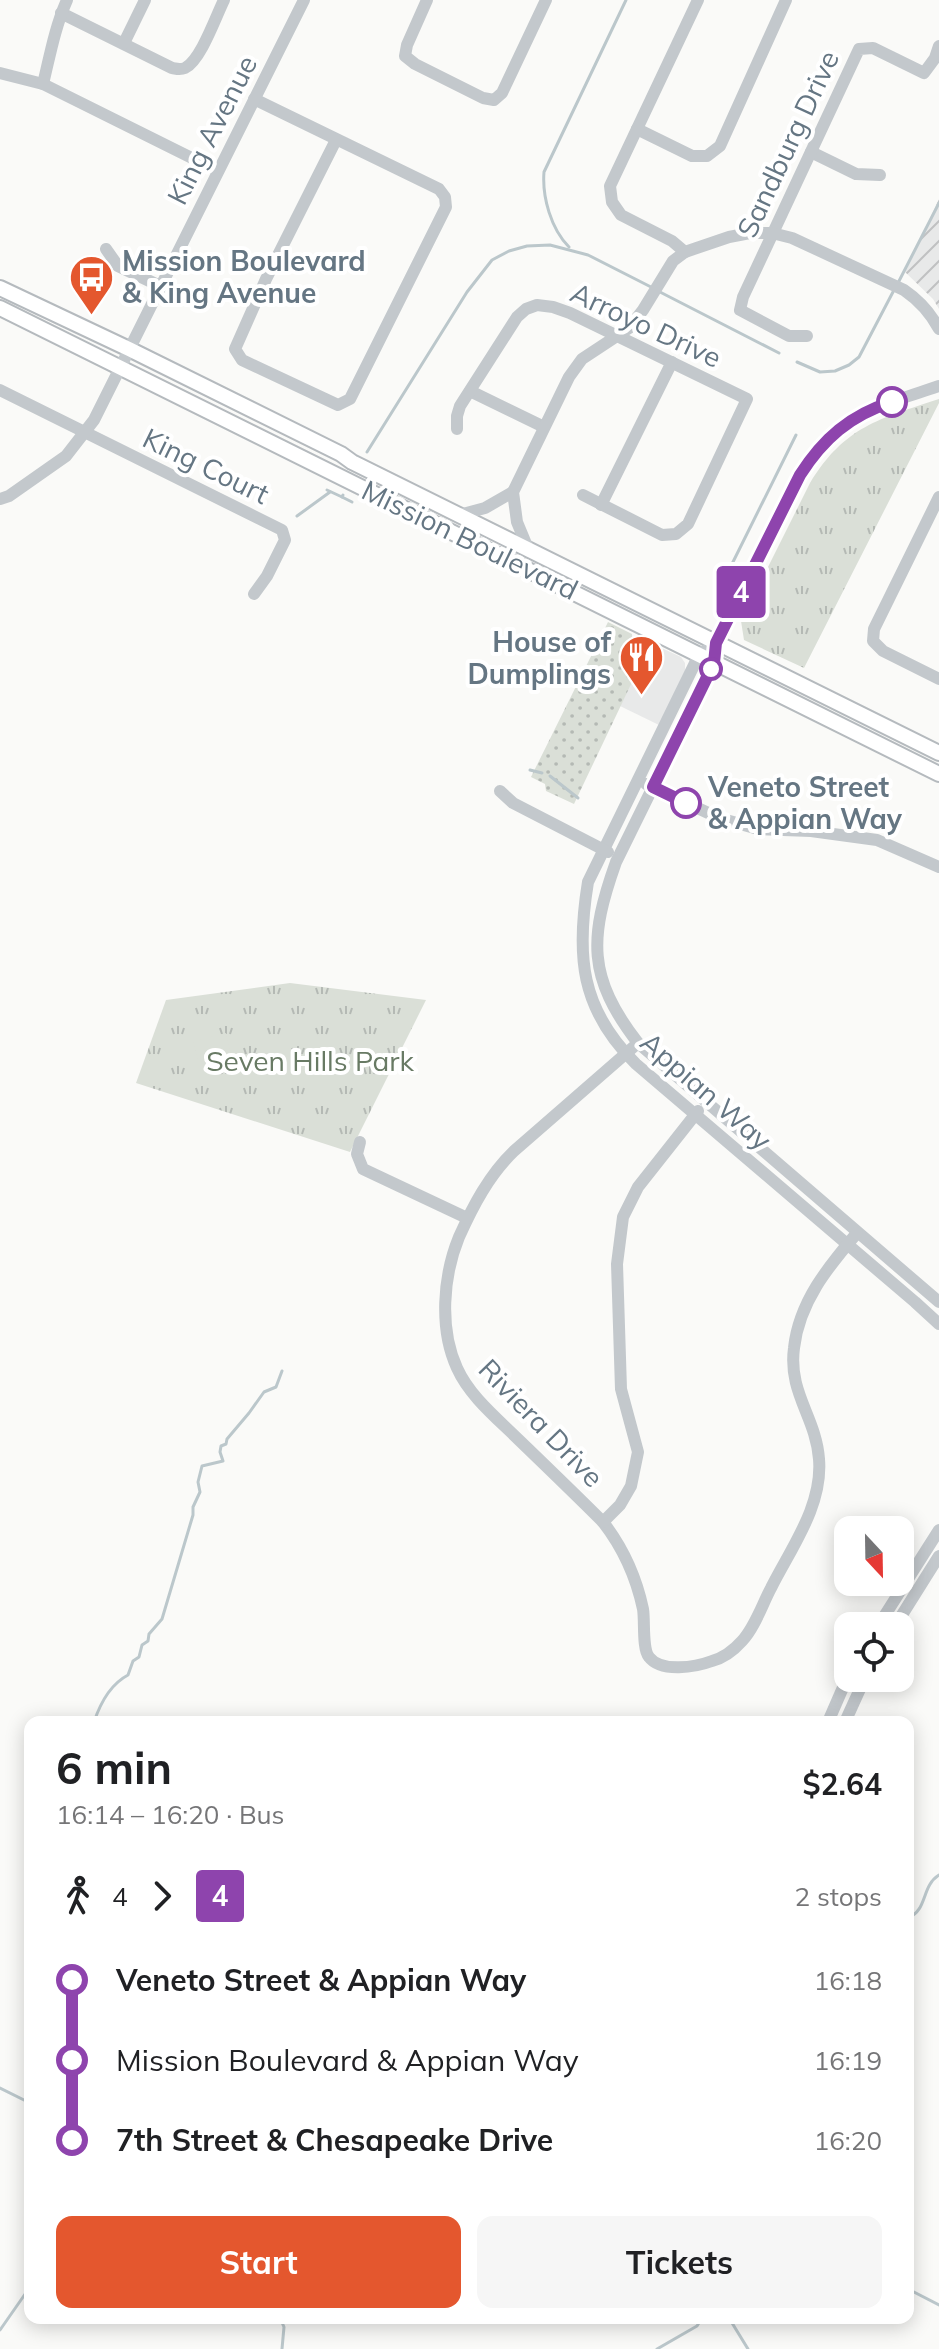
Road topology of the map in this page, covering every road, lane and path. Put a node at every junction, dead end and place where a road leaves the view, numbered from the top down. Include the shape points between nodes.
1 (67, 0) edge
2 (145, 0) edge
3 (224, 0) edge
4 (304, 0) edge
5 (427, 0) edge
6 (546, 0) edge
7 (698, 0) edge
8 (786, 0) edge
9 (61, 13) junction
10 (124, 43) junction
11 (939, 46) edge
12 (0, 73) edge
13 (43, 84) junction
14 (254, 99) junction
15 (637, 129) junction
16 (336, 140) junction
17 (811, 152) junction
18 (218, 171) junction
19 (880, 175) dead end
20 (772, 233) junction
21 (106, 249) dead end
22 (685, 252) junction
23 (160, 286) junction
24 (0, 288) edge
25 (0, 308) edge
26 (939, 329) edge
27 (618, 336) junction
28 (807, 336) dead end
29 (129, 349) junction
30 (672, 362) junction
31 (121, 367) junction
32 (939, 386) edge
33 (0, 390) edge
34 (470, 391) junction
35 (544, 427) junction
36 (457, 429) dead end
37 (85, 433) junction
38 (513, 492) junction
39 (583, 495) dead end
40 (939, 497) edge
41 (0, 499) edge
42 (601, 505) junction
43 (459, 515) junction
44 (529, 551) junction
45 (254, 594) dead end
46 (716, 643) junction
47 (699, 655) junction
48 (714, 663) junction
49 (939, 679) edge
50 (939, 753) edge
51 (939, 774) edge
52 (639, 780) junction
53 (653, 787) junction
54 (500, 791) dead end
55 (604, 850) junction
56 (619, 857) junction
57 (939, 867) edge
58 (638, 1043) junction
59 (625, 1053) junction
60 (706, 1103) junction
61 (695, 1115) junction
62 (360, 1142) dead end
63 (467, 1218) junction
64 (857, 1233) junction
65 (847, 1245) junction
66 (939, 1302) edge
67 (939, 1324) edge
68 (603, 1522) junction
69 (939, 1530) edge
70 (939, 1556) edge
71 (887, 1612) edge
72 (904, 1612) edge
73 (841, 1692) edge
74 (859, 1692) edge
75 (831, 1716) edge
76 (848, 1716) edge

1 - 9 street
2 - 10 street
3 - 10 street via 197,56 185,68 172,68
4 - 14 street, King Avenue
5 - 6 street via 405,56 494,100
7 - 15 street
8 - 15 street via 720,146 707,156 692,156
9 - 10 street
9 - 13 street
11 - 17 street, Sandburg Drive via 924,73 873,48 859,49
12 - 13 street
13 - 18 street
14 - 16 street
14 - 18 street, King Avenue
15 - 22 street via 610,186 612,202 621,215
16 - 16 street via 235,349 242,360 338,405 350,399 446,202 439,189
17 - 19 street via 856,174
17 - 20 street, Sandburg Drive
18 - 23 street, King Avenue
20 - 22 street via 729,237
20 - 26 street via 904,290 919,300
20 - 28 street, Sandburg Drive via 740,310 789,336
21 - 23 street via 118,266
22 - 27 street
23 - 29 street, King Avenue
24 - 29 main road, Mission Boulevard
25 - 31 main road, Mission Boulevard
27 - 30 street, Arroyo Drive
27 - 34 street, Arroyo Drive via 553,307 526,309
27 - 35 street via 582,359
29 - 31 street, King Avenue
29 - 43 main road, Mission Boulevard
30 - 42 street
30 - 42 street, Arroyo Drive via 747,399 688,524 676,534 662,535
31 - 37 street, King Avenue
31 - 47 main road, Mission Boulevard
32 - 46 street via 859,415 815,452
33 - 37 street, King Court
34 - 35 street
34 - 36 street via 457,416
35 - 38 street
37 - 41 street, King Avenue via 66,456
37 - 45 street, King Court via 282,530 285,540
38 - 43 street
38 - 44 street
39 - 42 street
40 - 49 street via 874,629 873,641
43 - 44 main road, Mission Boulevard
44 - 46 main road, Mission Boulevard
46 - 47 street
46 - 48 street
46 - 50 main road, Mission Boulevard
47 - 48 main road, Mission Boulevard
47 - 52 street, Appian Way
48 - 51 main road, Mission Boulevard
48 - 53 street, Appian Way
52 - 53 street
52 - 55 street, Appian Way
53 - 56 street, Appian Way
53 - 57 street via 729,821 758,829 877,840
54 - 55 street via 513,803
55 - 56 street
55 - 59 street, Appian Way via 588,882 581,948 597,1010
56 - 58 street, Appian Way via 596,931 597,955 610,1002
58 - 59 street, Riviera Drive
58 - 60 street, Appian Way
59 - 61 street, Appian Way
59 - 63 street, Riviera Drive via 506,1159
60 - 61 street
60 - 64 street, Appian Way
61 - 65 street, Appian Way
61 - 68 street via 638,1187 623,1217 617,1264 621,1389 638,1452 627,1496
62 - 63 street via 357,1154 363,1169
63 - 68 street, Riviera Drive via 447,1284 446,1319 456,1367 484,1406
64 - 65 street
64 - 66 street, Appian Way
65 - 67 street, Appian Way
65 - 68 street, Riviera Drive via 813,1290 794,1348 793,1379 819,1458 815,1498 748,1633 733,1650 696,1666 658,1664 649,1657 635,1575
69 - 71 street
70 - 72 street
73 - 75 street
74 - 76 street

